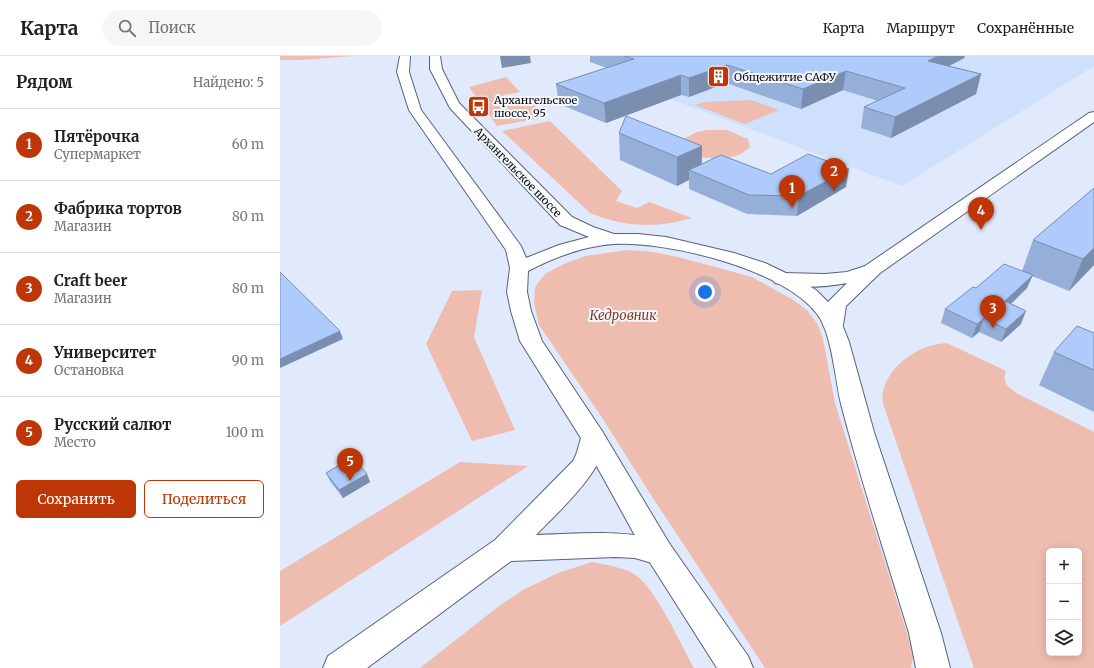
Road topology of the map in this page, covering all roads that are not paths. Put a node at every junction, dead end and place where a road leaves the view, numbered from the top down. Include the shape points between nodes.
1 (405, 56) edge
2 (435, 56) edge
3 (1094, 116) edge
4 (615, 239) junction
5 (519, 268) junction
6 (873, 269) junction
7 (782, 279) junction
8 (833, 325) junction
9 (593, 437) junction
10 (505, 549) junction
11 (659, 552) junction
12 (340, 668) edge
13 (736, 668) edge
14 (933, 668) edge

1 - 5 main road via 403,72 414,110 515,250
2 - 4 main road, Архангельское шоссе via 436,68 454,105 550,205 576,227
3 - 6 main road
4 - 5 main road via 548,253
4 - 7 main road via 656,240 707,252 746,263
5 - 9 main road via 517,292 531,341
6 - 7 main road via 832,280
6 - 8 main road via 836,304
7 - 8 main road via 808,294 826,311
8 - 14 main road via 853,402 925,633
9 - 10 main road via 590,455 582,468
9 - 11 main road
10 - 11 main road via 615,545 635,546
10 - 12 main road
11 - 13 main road

